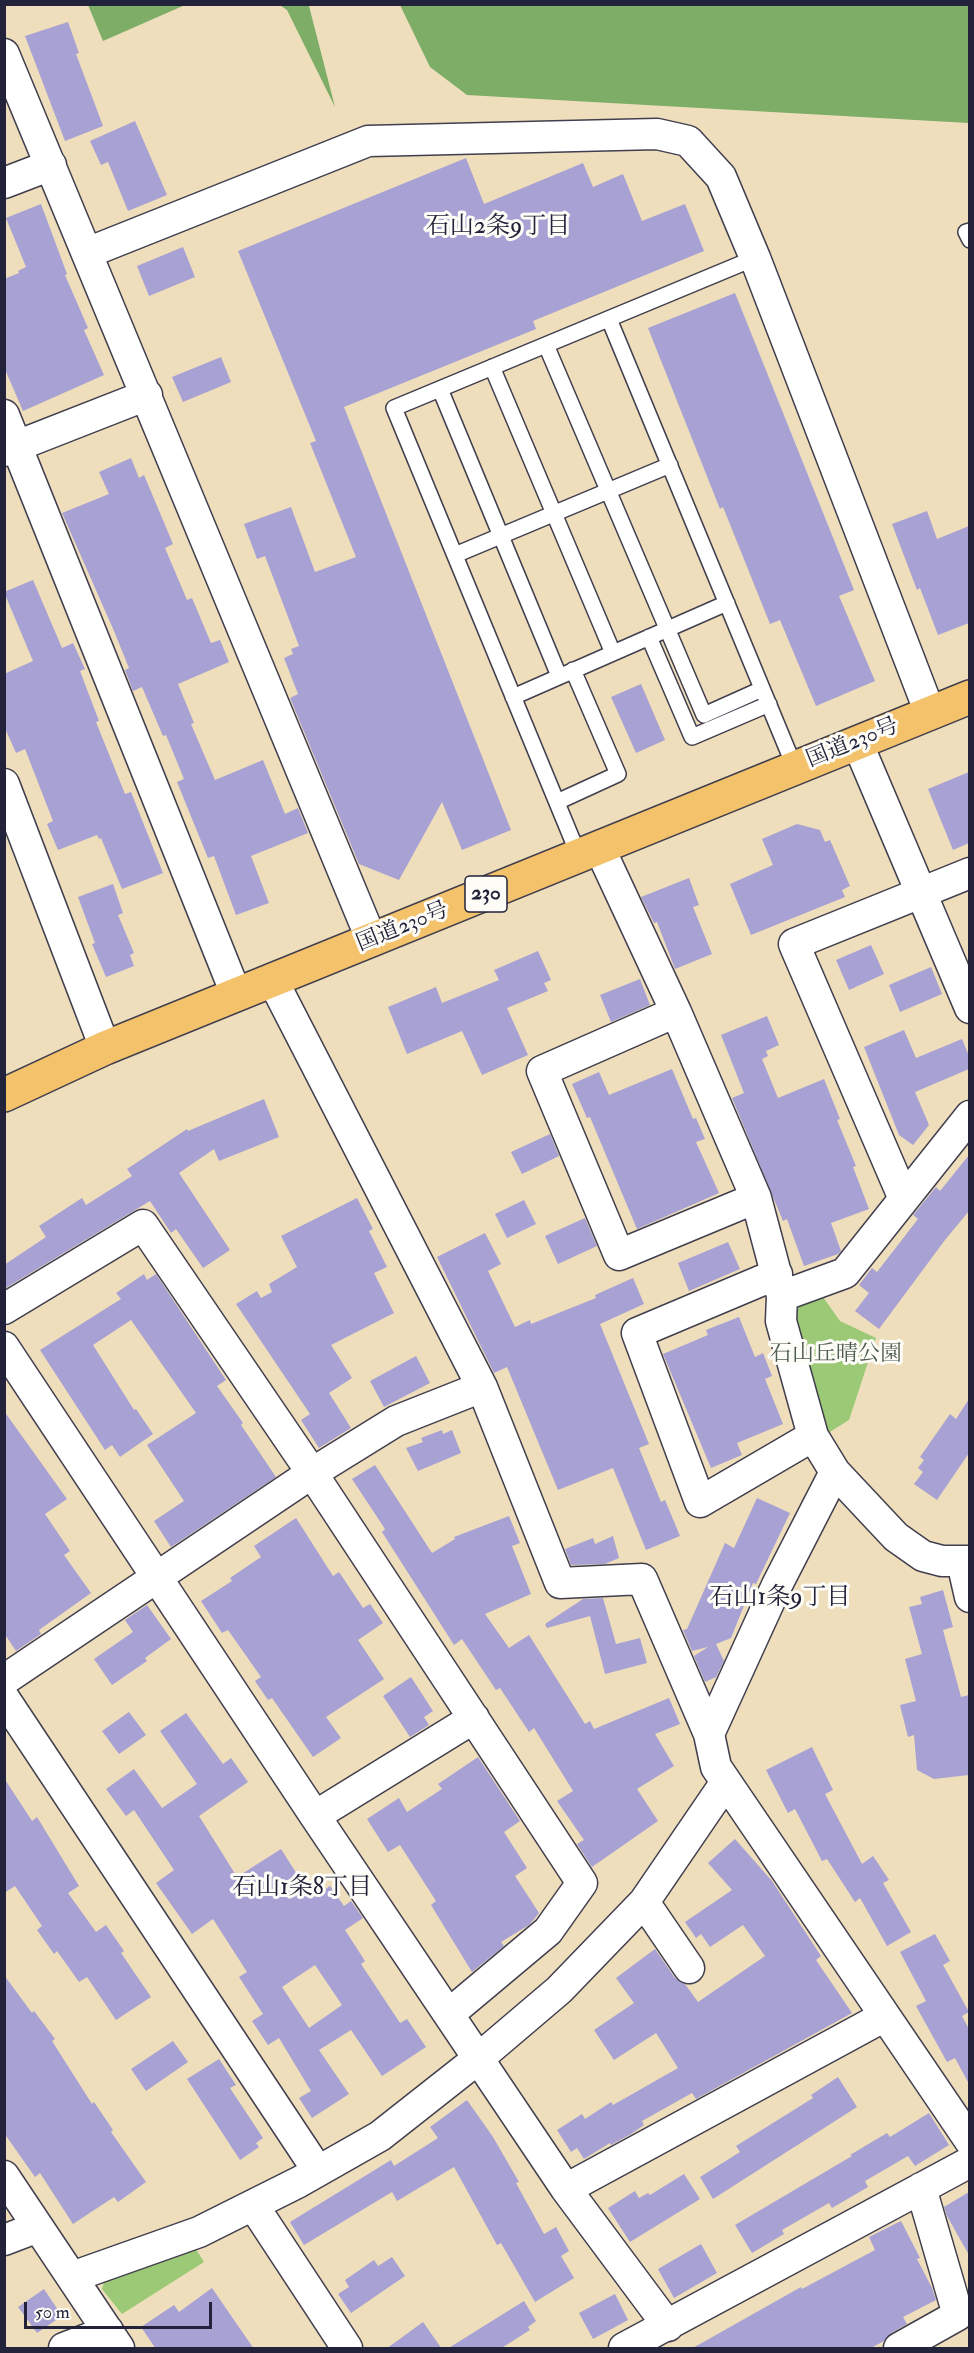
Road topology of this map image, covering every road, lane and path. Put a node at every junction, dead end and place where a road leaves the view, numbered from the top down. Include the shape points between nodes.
1 (4, 54) edge
2 (51, 165) junction
3 (4, 183) edge
4 (969, 231) edge
5 (969, 240) edge
6 (87, 253) junction
7 (755, 258) junction
8 (609, 319) junction
9 (546, 345) junction
10 (492, 367) junction
11 (440, 388) junction
12 (147, 395) junction
13 (4, 415) edge
14 (11, 448) edge
15 (670, 465) junction
16 (608, 491) junction
17 (553, 514) junction
18 (501, 536) junction
19 (455, 555) junction
20 (727, 603) junction
21 (667, 629) junction
22 (649, 637) junction
23 (613, 652) junction
24 (566, 673) junction
25 (766, 696) junction
26 (969, 696) edge
27 (513, 697) junction
28 (930, 713) junction
29 (857, 742) junction
30 (795, 768) junction
31 (4, 784) edge
32 (556, 802) junction
33 (589, 852) junction
34 (969, 873) edge
35 (920, 893) junction
36 (372, 941) junction
37 (272, 979) junction
38 (236, 994) junction
39 (969, 1008) edge
40 (676, 1012) junction
41 (105, 1048) junction
42 (4, 1095) edge
43 (969, 1116) edge
44 (756, 1198) junction
45 (904, 1199) junction
46 (779, 1285) junction
47 (4, 1309) edge
48 (4, 1347) edge
49 (482, 1386) junction
50 (813, 1436) junction
51 (835, 1472) junction
52 (312, 1473) junction
53 (966, 1561) edge
54 (157, 1577) junction
55 (969, 1597) edge
56 (4, 1680) edge
57 (4, 1698) edge
58 (474, 1718) junction
59 (709, 1734) junction
60 (726, 1782) junction
61 (315, 1816) junction
62 (644, 1902) junction
63 (689, 1968) dead end
64 (449, 2014) junction
65 (885, 2016) junction
66 (479, 2058) junction
67 (969, 2141) edge
68 (969, 2162) edge
69 (318, 2171) junction
70 (4, 2176) edge
71 (921, 2188) junction
72 (566, 2189) junction
73 (253, 2205) junction
74 (38, 2227) junction
75 (4, 2240) edge
76 (72, 2277) junction
77 (668, 2326) junction
78 (114, 2340) edge
79 (64, 2349) edge
80 (347, 2349) edge
81 (624, 2349) edge
82 (899, 2349) edge

1 - 2 street
2 - 3 street
2 - 6 street
4 - 5 lane
6 - 7 street via 368,141 657,134 688,141 721,177
6 - 12 street
7 - 8 lane
7 - 28 street
8 - 9 lane
8 - 15 lane
9 - 10 lane
9 - 16 lane
10 - 11 lane
10 - 17 lane
11 - 18 lane
11 - 19 lane via 394,408
12 - 14 street
12 - 36 street
13 - 14 street
14 - 38 street
15 - 16 lane
15 - 20 lane
16 - 17 lane
16 - 21 lane
17 - 18 lane
17 - 23 lane
18 - 19 lane
18 - 24 lane
19 - 27 lane
20 - 21 lane
20 - 25 lane
21 - 22 lane
21 - 25 lane via 704,715
22 - 23 lane
22 - 25 lane via 692,737
23 - 24 lane
24 - 27 lane
24 - 32 lane via 618,774
25 - 30 lane
26 - 28 highway, 国道230号 / 230
27 - 32 lane
28 - 29 highway, 国道230号 / 230
29 - 30 highway, 国道230号 / 230
29 - 35 street
30 - 33 highway, 国道230号 / 230
31 - 41 street
32 - 33 lane
33 - 36 highway, 国道230号 / 230
33 - 40 street
34 - 35 street
35 - 39 street
35 - 45 street via 794,944
36 - 37 highway, 国道230号 / 230
37 - 38 highway, 国道230号 / 230
37 - 49 street
38 - 41 highway, 国道230号 / 230
40 - 44 street
40 - 44 street via 542,1071 619,1255
41 - 42 highway, 国道230号 / 230
43 - 45 street
44 - 46 street
45 - 46 street via 844,1273
46 - 50 street via 781,1321
46 - 50 street via 637,1333 700,1502
47 - 52 street via 143,1225
48 - 54 street
49 - 52 street via 396,1421
49 - 59 street via 560,1583 642,1579
50 - 51 street
51 - 53 street via 896,1537 923,1556
51 - 59 street via 772,1595
52 - 54 street
52 - 58 street
53 - 55 street
54 - 56 street
54 - 61 street
57 - 69 street
58 - 61 street
58 - 64 street via 582,1883 548,1931
59 - 60 street via 716,1767
60 - 62 street
60 - 65 street
61 - 64 street
62 - 63 street
62 - 66 street via 559,1990
64 - 66 street
65 - 67 street
65 - 72 street
66 - 69 street via 380,2136
66 - 72 street
68 - 71 street
69 - 73 street
70 - 74 street
71 - 77 street
71 - 82 street via 958,2315
72 - 77 street
73 - 76 street via 199,2232
73 - 80 street
74 - 75 street
74 - 76 street
76 - 78 street
77 - 81 street
78 - 79 street

